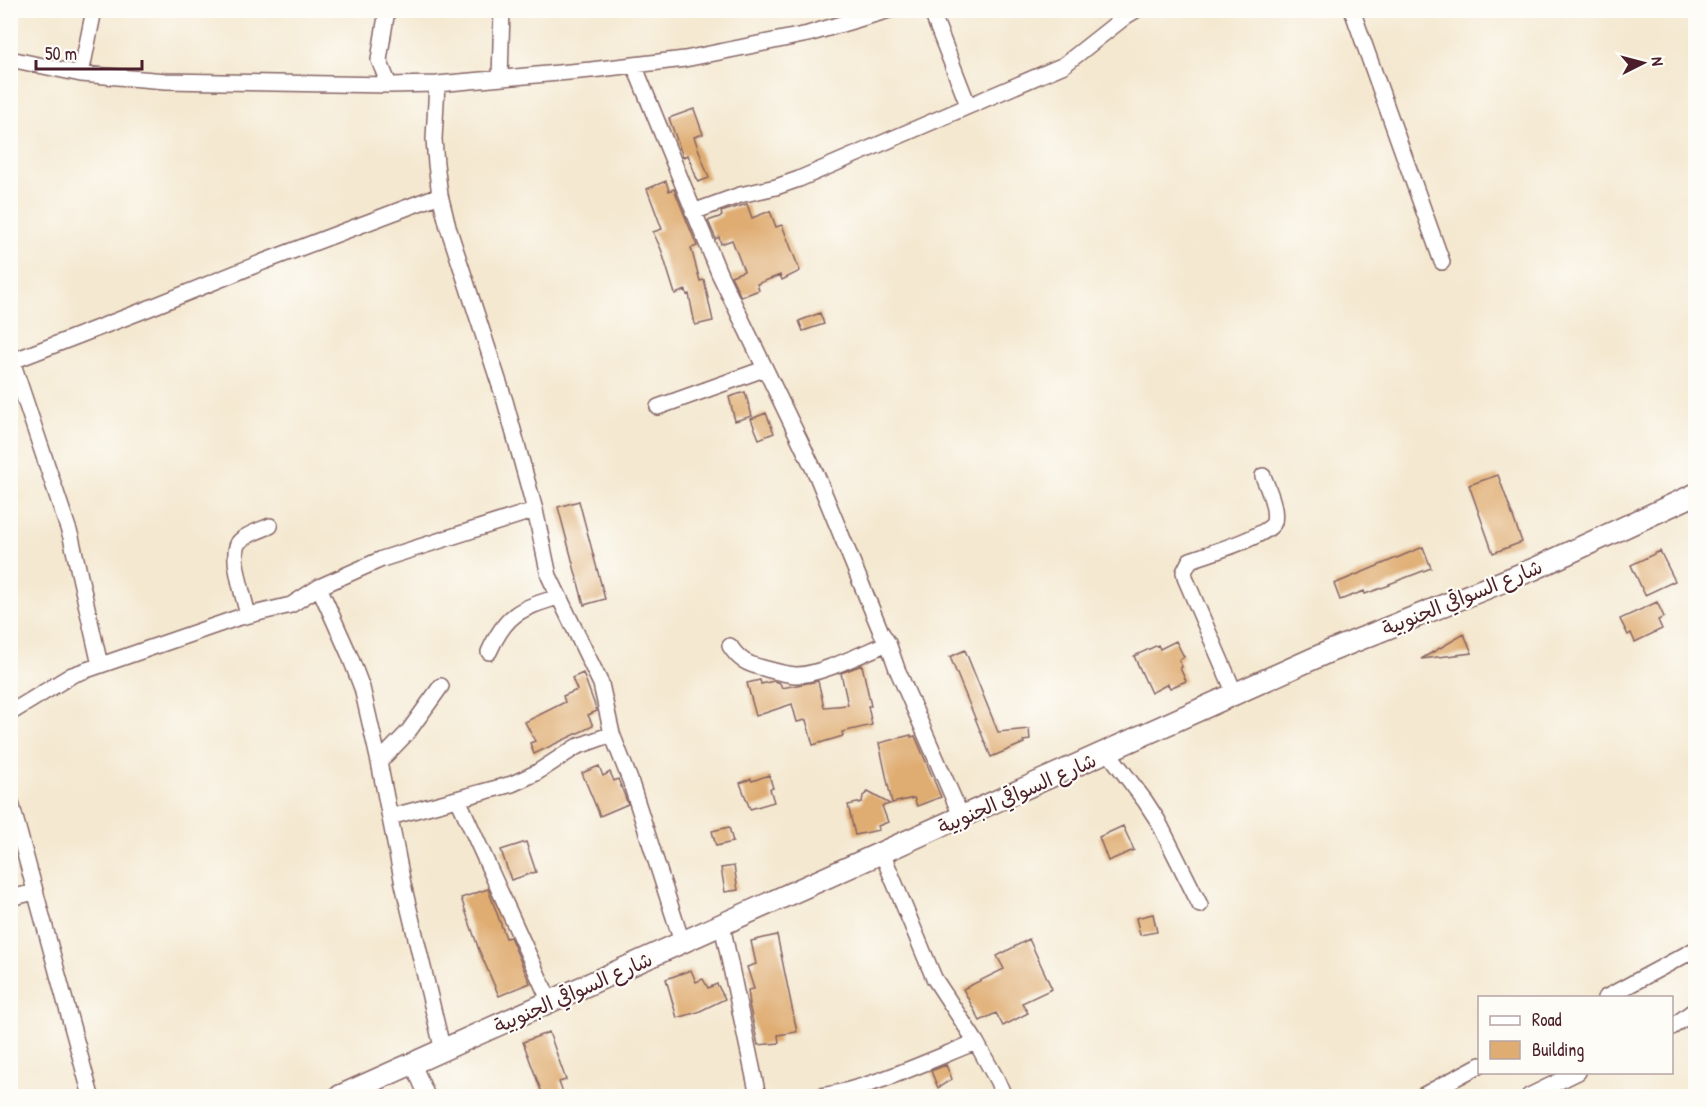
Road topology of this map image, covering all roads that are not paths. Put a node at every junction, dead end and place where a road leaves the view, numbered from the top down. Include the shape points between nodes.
1 (94, 10) edge
2 (387, 10) edge
3 (502, 10) edge
4 (889, 10) edge
5 (931, 10) edge
6 (1136, 10) edge
7 (1352, 10) edge
8 (10, 59) edge
9 (634, 65) junction
10 (81, 74) junction
11 (500, 78) junction
12 (437, 84) junction
13 (389, 85) junction
14 (968, 105) junction
15 (440, 195) junction
16 (693, 212) junction
17 (1442, 262) dead end
18 (11, 361) edge
19 (764, 369) junction
20 (658, 407) dead end
21 (1263, 476) dead end
22 (1695, 494) edge
23 (535, 510) junction
24 (270, 526) dead end
25 (319, 587) junction
26 (558, 597) junction
27 (248, 615) junction
28 (888, 643) junction
29 (730, 646) dead end
30 (489, 652) dead end
31 (100, 665) junction
32 (441, 686) dead end
33 (1235, 694) junction
34 (10, 713) edge
35 (612, 734) junction
36 (1108, 752) junction
37 (379, 762) junction
38 (10, 799) edge
39 (458, 799) junction
40 (390, 817) junction
41 (962, 818) junction
42 (882, 854) junction
43 (35, 892) junction
44 (10, 898) edge
45 (1200, 905) dead end
46 (722, 925) junction
47 (682, 942) junction
48 (1695, 949) edge
49 (1609, 996) edge
50 (550, 1002) junction
51 (1695, 1009) edge
52 (1673, 1026) edge
53 (976, 1042) junction
54 (443, 1051) junction
55 (413, 1064) junction
56 (1478, 1066) edge
57 (1574, 1074) edge
58 (91, 1096) edge
59 (340, 1096) edge
60 (427, 1096) edge
61 (758, 1096) edge
62 (821, 1096) edge
63 (1004, 1096) edge
64 (1422, 1096) edge
65 (1529, 1096) edge

1 - 10 street
2 - 13 street via 379,60
3 - 11 street
4 - 9 street via 808,34 685,59
5 - 14 street
6 - 14 street via 1064,65
7 - 17 street
8 - 10 street
9 - 11 street
9 - 16 street
10 - 13 street via 166,81
11 - 12 street
12 - 13 street
12 - 15 street via 434,139
14 - 16 street via 799,180
15 - 18 street
15 - 23 street via 506,401
16 - 19 street
18 - 31 street via 71,537
19 - 20 street
19 - 28 street via 817,476
21 - 33 street via 1273,506 1273,526 1190,560 1184,572
22 - 33 street, شارع السواقي الجنوبية via 1534,569
23 - 25 street via 382,559
23 - 26 street via 549,576
24 - 27 street via 240,540 235,548
25 - 27 street via 291,605
25 - 37 street via 362,688
26 - 30 street via 530,605 509,619
26 - 35 street via 600,684
27 - 31 street
28 - 29 street via 798,675 745,663
28 - 41 street
31 - 34 street via 72,675
32 - 37 street via 408,732
33 - 36 street, شارع السواقي الجنوبية
35 - 39 street via 576,747 526,779
35 - 47 street
36 - 41 street, شارع السواقي الجنوبية
36 - 45 street via 1158,822
37 - 40 street
38 - 43 street
39 - 40 street
39 - 50 street
40 - 54 street
41 - 42 street, شارع السواقي الجنوبية
42 - 46 street, شارع السواقي الجنوبية
42 - 53 street via 934,978
43 - 44 street
43 - 58 street
46 - 47 street, شارع السواقي الجنوبية
46 - 61 street
47 - 50 street, شارع السواقي الجنوبية
48 - 49 street
50 - 54 street, شارع السواقي الجنوبية
51 - 52 street
53 - 62 street via 838,1094
53 - 63 street
54 - 55 street, شارع السواقي الجنوبية
55 - 59 street, شارع السواقي الجنوبية
55 - 60 street
56 - 64 street
57 - 65 street

